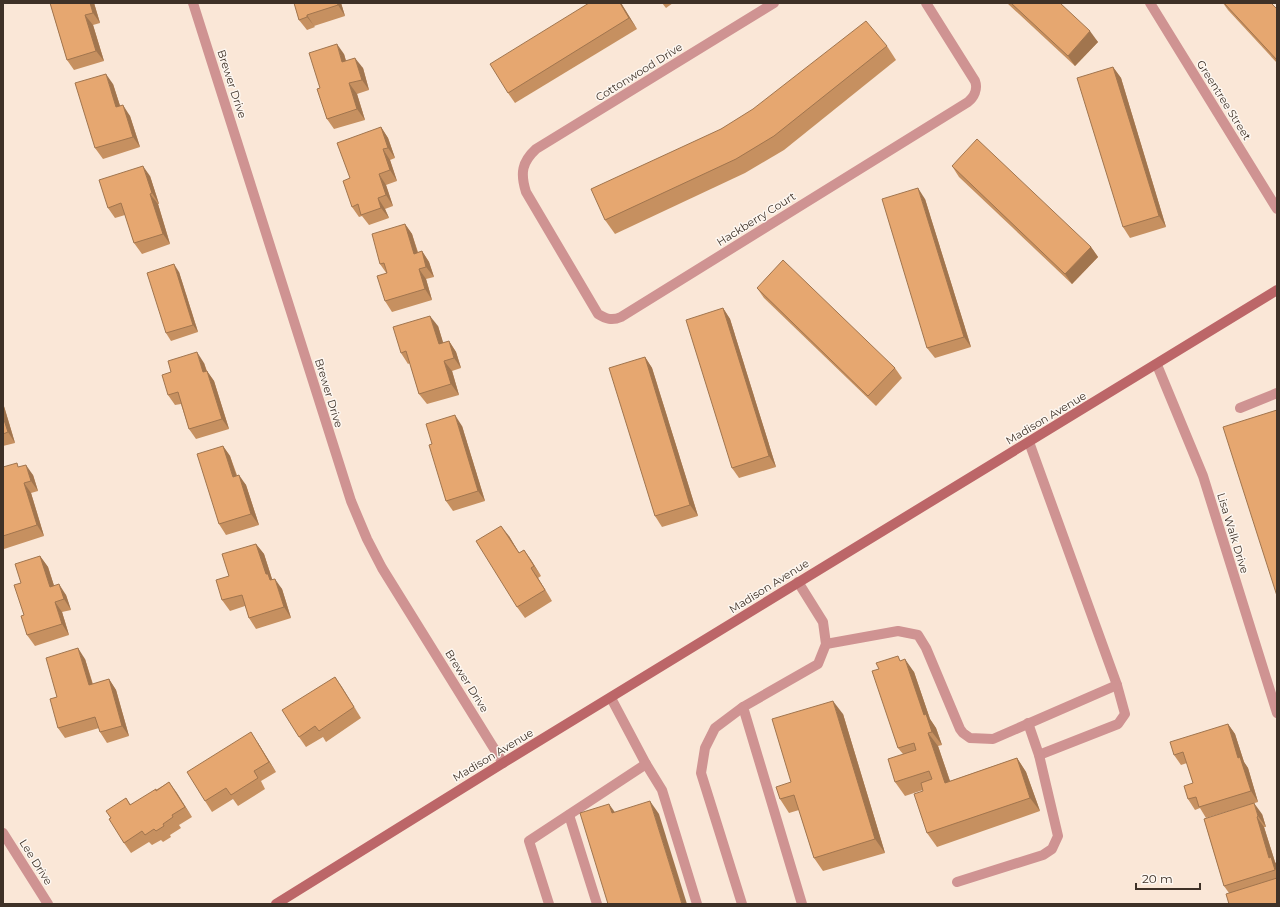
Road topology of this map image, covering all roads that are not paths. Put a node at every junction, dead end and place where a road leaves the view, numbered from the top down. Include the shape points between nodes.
1 (193, 3) edge
2 (926, 3) edge
3 (1150, 3) edge
4 (769, 4) edge
5 (523, 167) joint
6 (1277, 209) edge
7 (1277, 290) edge
8 (1157, 365) junction
9 (1277, 392) edge
10 (1240, 408) dead end
11 (1029, 442) junction
12 (798, 582) junction
13 (826, 644) junction
14 (1117, 685) junction
15 (611, 698) junction
16 (743, 707) junction
17 (1277, 713) edge
18 (1028, 724) junction
19 (1039, 754) junction
20 (504, 763) junction
21 (646, 764) junction
22 (569, 815) junction
23 (3, 833) edge
24 (957, 882) dead end
25 (48, 904) edge
26 (276, 904) edge
27 (549, 904) edge
28 (597, 904) edge
29 (697, 904) edge
30 (742, 904) edge
31 (802, 904) edge

1 - 20 street, Brewer Drive via 351,501 382,568
2 - 5 street, Hackberry Court via 975,81 976,90 973,97 618,318 605,318 598,314 526,192 522,181
3 - 6 street, Greentree Street
4 - 5 street, Cottonwood Drive via 536,149 527,158
7 - 8 main road, Madison Avenue
8 - 11 main road, Madison Avenue
8 - 17 street, Lisa Walk Drive via 1203,476
9 - 10 street
11 - 12 main road, Madison Avenue
11 - 14 street
12 - 13 street via 823,622
12 - 15 main road, Madison Avenue
13 - 16 street via 818,664
13 - 18 street via 898,631 918,635 963,733 970,738 993,739
14 - 18 street
14 - 19 street via 1125,714 1118,724
15 - 20 main road, Madison Avenue
15 - 21 street
16 - 30 street via 715,728 705,748 701,773
16 - 31 street
18 - 19 street
19 - 24 street via 1058,836 1052,849 1043,855
20 - 26 main road, Madison Avenue
21 - 22 street
21 - 29 street via 662,790
22 - 27 street via 529,841
22 - 28 street
23 - 25 street, Lee Drive

